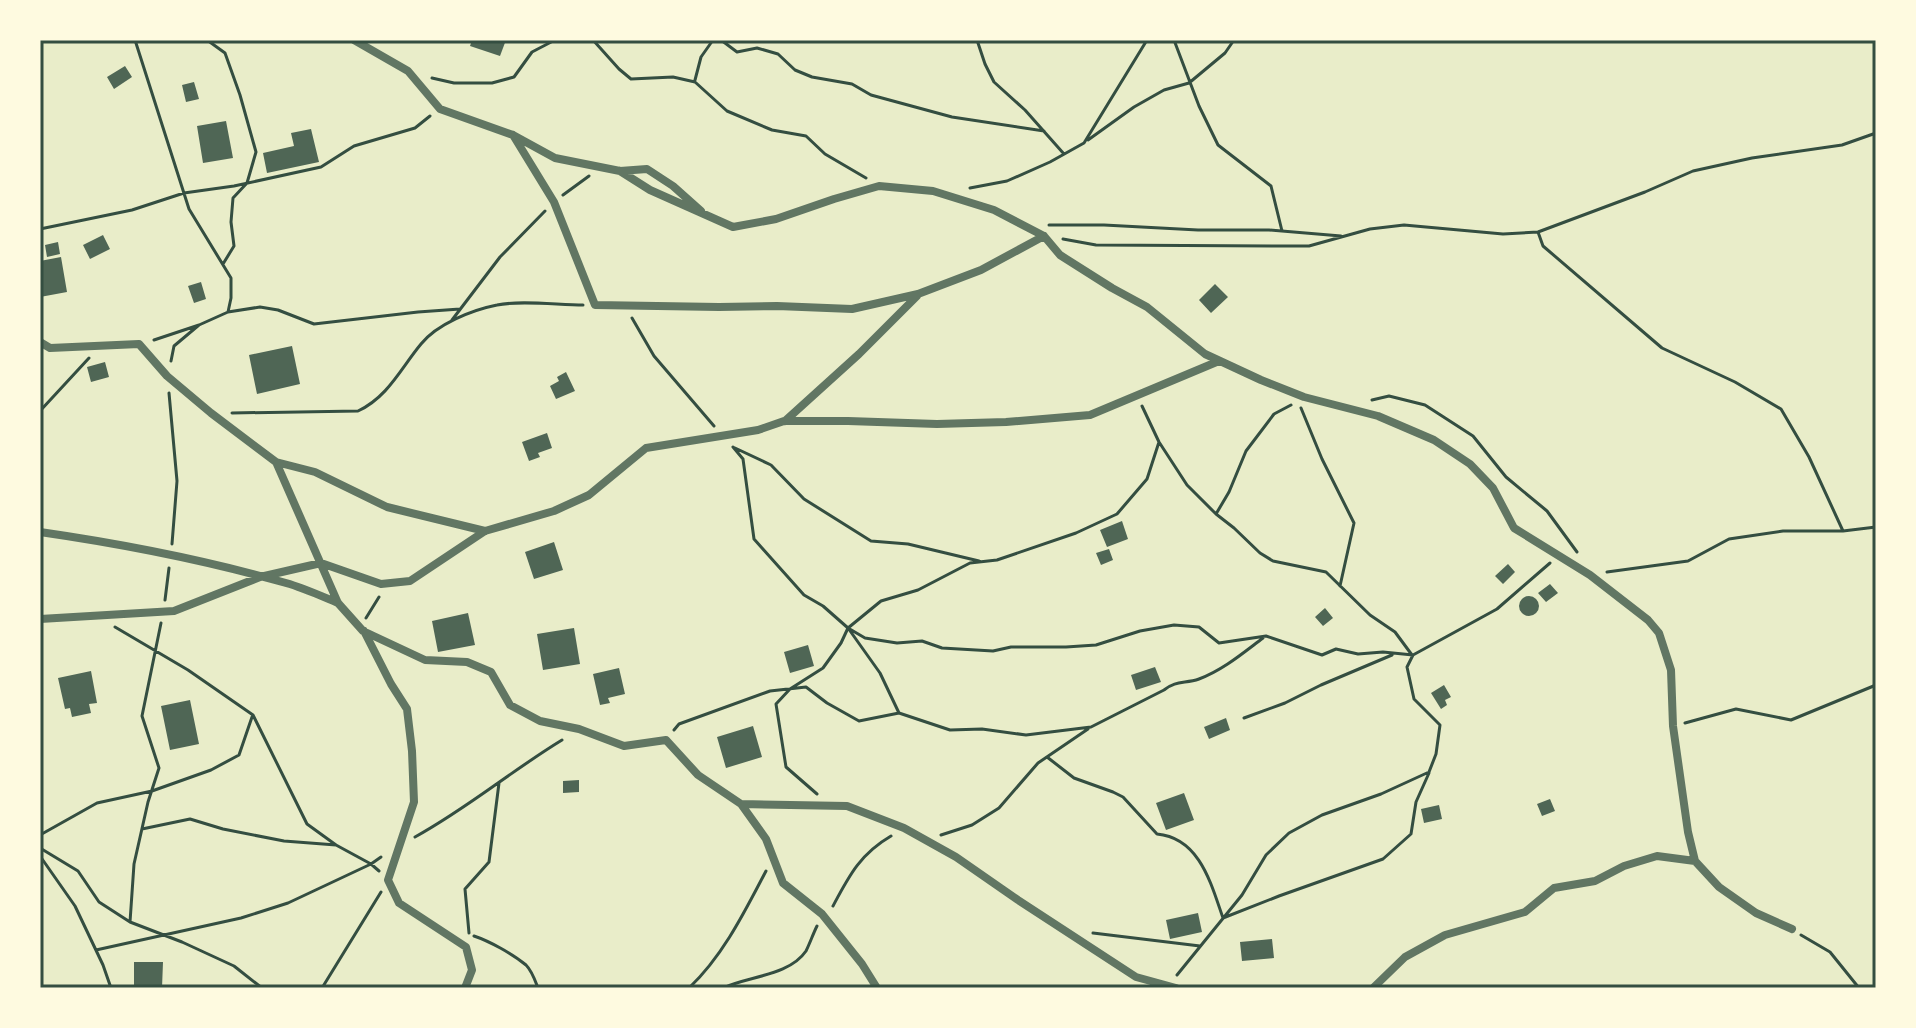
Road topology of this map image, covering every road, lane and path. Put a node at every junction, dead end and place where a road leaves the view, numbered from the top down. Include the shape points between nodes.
1 (135, 40) edge
2 (207, 40) edge
3 (354, 40) edge
4 (555, 40) edge
5 (593, 40) edge
6 (713, 40) edge
7 (721, 40) edge
8 (977, 40) edge
9 (1147, 40) edge
10 (1174, 40) edge
11 (1234, 40) edge
12 (408, 71) junction
13 (695, 82) junction
14 (1189, 83) junction
15 (440, 109) junction
16 (1044, 131) junction
17 (1876, 133) edge
18 (513, 135) junction
19 (1084, 143) junction
20 (1064, 154) junction
21 (602, 167) junction
22 (620, 171) junction
23 (247, 183) junction
24 (879, 186) junction
25 (959, 189) dead end
26 (184, 193) junction
27 (554, 202) junction
28 (706, 215) junction
29 (1028, 227) junction
30 (40, 229) edge
31 (1282, 231) junction
32 (1538, 232) junction
33 (1044, 236) junction
34 (1345, 236) junction
35 (223, 264) junction
36 (918, 294) junction
37 (595, 305) junction
38 (626, 307) junction
39 (460, 309) junction
40 (228, 312) junction
41 (452, 320) junction
42 (40, 342) edge
43 (139, 344) junction
44 (99, 346) junction
45 (1219, 361) junction
46 (1138, 395) junction
47 (40, 411) edge
48 (211, 413) junction
49 (784, 421) junction
50 (723, 436) junction
51 (1159, 442) junction
52 (276, 462) junction
53 (1216, 514) junction
54 (1876, 527) edge
55 (485, 531) junction
56 (1843, 531) junction
57 (40, 532) edge
58 (1559, 556) junction
59 (982, 562) junction
60 (321, 563) junction
61 (1590, 575) junction
62 (260, 577) junction
63 (393, 583) junction
64 (1340, 586) junction
65 (338, 603) junction
66 (97, 616) junction
67 (40, 619) edge
68 (848, 628) junction
69 (363, 631) junction
70 (1266, 636) junction
71 (1396, 654) junction
72 (1413, 655) junction
73 (1876, 685) edge
74 (790, 689) junction
75 (899, 713) junction
76 (253, 715) junction
77 (1244, 718) dead end
78 (1673, 726) junction
79 (1091, 727) junction
80 (579, 729) junction
81 (666, 740) junction
82 (1047, 757) junction
83 (1429, 772) junction
84 (499, 783) junction
85 (741, 804) junction
86 (832, 806) junction
87 (142, 829) dead end
88 (40, 835) edge
89 (925, 840) junction
90 (336, 845) junction
91 (400, 845) junction
92 (40, 848) edge
93 (40, 856) edge
94 (773, 857) junction
95 (1695, 861) junction
96 (371, 864) junction
97 (388, 880) junction
98 (1223, 918) junction
99 (1792, 929) joint
100 (1092, 933) dead end
101 (162, 934) junction
102 (1200, 946) junction
103 (96, 950) junction
104 (1172, 987) edge
105 (111, 988) edge
106 (262, 988) edge
107 (322, 988) edge
108 (465, 988) edge
109 (538, 988) edge
110 (689, 988) edge
111 (877, 988) edge
112 (1373, 988) edge
113 (1859, 988) edge

1 - 26 path
2 - 23 path via 225,53 256,152
3 - 12 street
4 - 12 path via 532,52 514,77 492,83 454,83
5 - 13 path via 631,79
6 - 13 path via 701,57
7 - 16 path via 737,52 757,48 778,54 795,70 852,84 871,95 952,117
8 - 16 path via 994,82
9 - 19 path
10 - 14 path
11 - 14 path
12 - 15 street
13 - 24 path via 727,111 772,130 806,136 825,154
14 - 19 path via 1154,95
14 - 31 path via 1218,145 1271,186
15 - 18 street
15 - 23 path via 415,128 354,146 321,167
16 - 20 path
17 - 32 path via 1842,145 1693,171
18 - 21 street via 555,158
18 - 27 street
19 - 20 path
20 - 25 path via 1007,181
21 - 22 street
21 - 27 path
22 - 28 street
22 - 28 street via 647,169
23 - 26 path
23 - 35 path via 233,198 234,246
24 - 28 street via 733,227
24 - 29 street via 933,191
26 - 30 path
26 - 35 path
27 - 37 street
27 - 39 path via 500,257
29 - 31 path
29 - 33 street
31 - 34 path
32 - 34 path via 1404,225
32 - 56 path via 1543,246 1662,348 1781,409
33 - 34 path via 1096,245 1309,246
33 - 36 street via 981,270
33 - 45 street via 1060,255 1147,307
35 - 40 path via 231,278
36 - 38 street via 852,309
36 - 49 street
37 - 38 street
37 - 41 path via 498,305
38 - 50 path via 654,356
39 - 40 path via 314,324 260,307
39 - 41 path
40 - 43 path
41 - 48 path via 423,341 386,391 358,411
42 - 44 street via 50,348
43 - 44 street
43 - 48 street
44 - 47 path
45 - 46 street
45 - 58 street via 1304,397 1378,416 1434,440 1470,464 1493,488 1514,528
46 - 49 street via 1090,415 1006,422
46 - 51 path
48 - 52 street
49 - 50 street
50 - 55 street via 646,448 589,495
51 - 53 path via 1187,485
51 - 59 path via 1147,479 1117,514 1076,533
52 - 55 street via 315,472 387,507
52 - 60 street
53 - 64 path via 1273,561 1326,572
53 - 64 path via 1246,451 1274,414 1298,400 1354,523
54 - 56 path
55 - 63 street via 410,581
56 - 61 path via 1783,531 1729,539 1688,561
57 - 62 street via 171,554
58 - 61 street
58 - 72 path via 1497,609
59 - 68 path via 881,601
59 - 68 path via 871,541 804,499 771,465 732,446 743,459 754,539 804,595
60 - 62 street
60 - 63 street via 381,584
60 - 65 street
61 - 78 street via 1659,633 1671,670
62 - 65 street
62 - 66 street via 174,611
63 - 69 path via 380,596
64 - 72 path via 1395,632
65 - 69 street
66 - 67 street
66 - 76 path
68 - 70 path via 865,638 993,651 1096,645 1174,625 1199,627 1219,643
68 - 74 path via 823,668
68 - 75 path via 880,673
69 - 80 street via 425,660 467,662 491,672 510,705 540,721
69 - 91 street via 407,709 414,802
70 - 71 path via 1322,655 1336,649
70 - 79 path via 1220,669 1197,680 1172,683
71 - 72 path
71 - 77 path
72 - 83 path via 1407,667 1414,699 1440,725
73 - 78 path via 1791,720 1736,709
74 - 75 path via 806,687 859,721
74 - 81 path via 770,691 679,724
74 - 86 path via 776,704 786,767
75 - 79 path via 950,730 1026,735
76 - 88 path via 239,755 152,791 97,803
76 - 90 path via 307,824
78 - 95 street
79 - 82 path
80 - 81 street via 624,746
80 - 84 path
81 - 85 street via 698,775
82 - 89 path via 999,808 972,825
82 - 98 path via 1074,778 1123,797 1157,834 1169,835 1192,850
83 - 98 path via 1289,833 1266,855
83 - 98 path via 1416,802 1411,834 1383,859
84 - 91 path
84 - 109 path via 489,862 465,889 469,934 526,965
85 - 86 street
85 - 94 street
86 - 89 street via 847,806
87 - 90 path via 190,819 284,841
89 - 104 street via 1136,977
90 - 96 path
91 - 96 path
91 - 97 street
92 - 101 path via 78,871 99,902
93 - 103 path via 75,906
94 - 110 path via 737,926
94 - 111 street via 783,883 822,914
95 - 99 street via 1744,905
95 - 112 street via 1657,856 1595,881 1554,888 1525,912 1445,935 1418,949
96 - 97 path
96 - 101 path via 288,903
97 - 107 path
97 - 108 street via 399,903 466,947 472,970
98 - 102 path
99 - 113 path via 1830,952
100 - 102 path
101 - 103 path
101 - 106 path via 234,966
102 - 104 path
103 - 105 path

